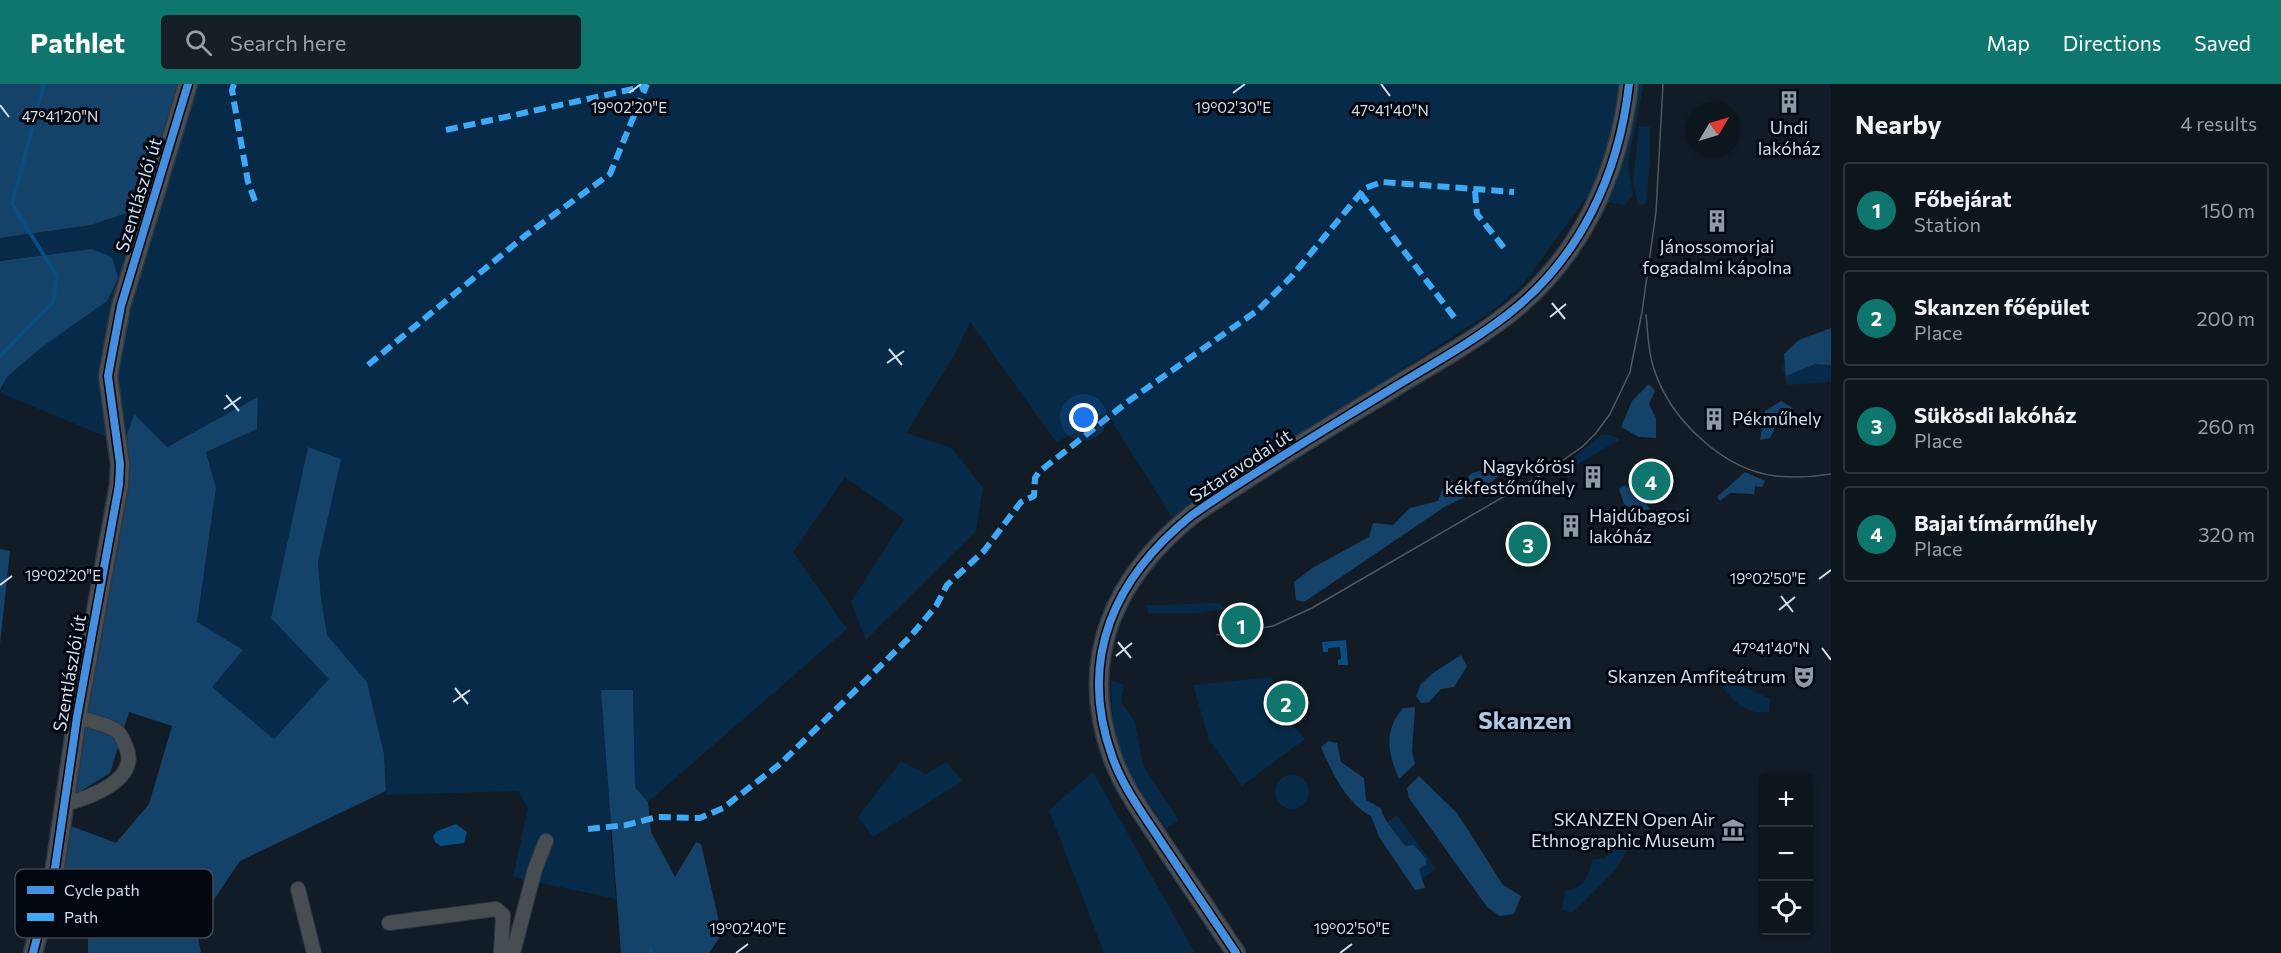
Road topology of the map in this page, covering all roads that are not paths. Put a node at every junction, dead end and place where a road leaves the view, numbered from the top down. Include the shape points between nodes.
1 (188, 84) edge
2 (1629, 84) edge
3 (77, 717) junction
4 (65, 804) junction
5 (546, 841) dead end
6 (55, 869) edge
7 (298, 889) dead end
8 (389, 923) dead end
9 (37, 938) edge
10 (33, 953) edge
11 (314, 953) edge
12 (501, 953) edge
13 (513, 953) edge
14 (1236, 953) edge

1 - 3 street, Szentlászlói út via 121,306 108,376 120,464 119,485
2 - 14 street, Sztaravodai út via 1618,146 1603,191 1569,250 1536,290 1478,336 1192,515 1164,537 1121,594 1104,646 1100,676 1101,722 1112,757 1136,804
3 - 4 street, Szentlászlói út
3 - 4 street via 119,733 128,751 125,770 112,785 91,798
4 - 6 street, Szentlászlói út
5 - 13 street
7 - 11 street
8 - 12 street via 496,909 503,915
9 - 10 street, Szentlászlói út

